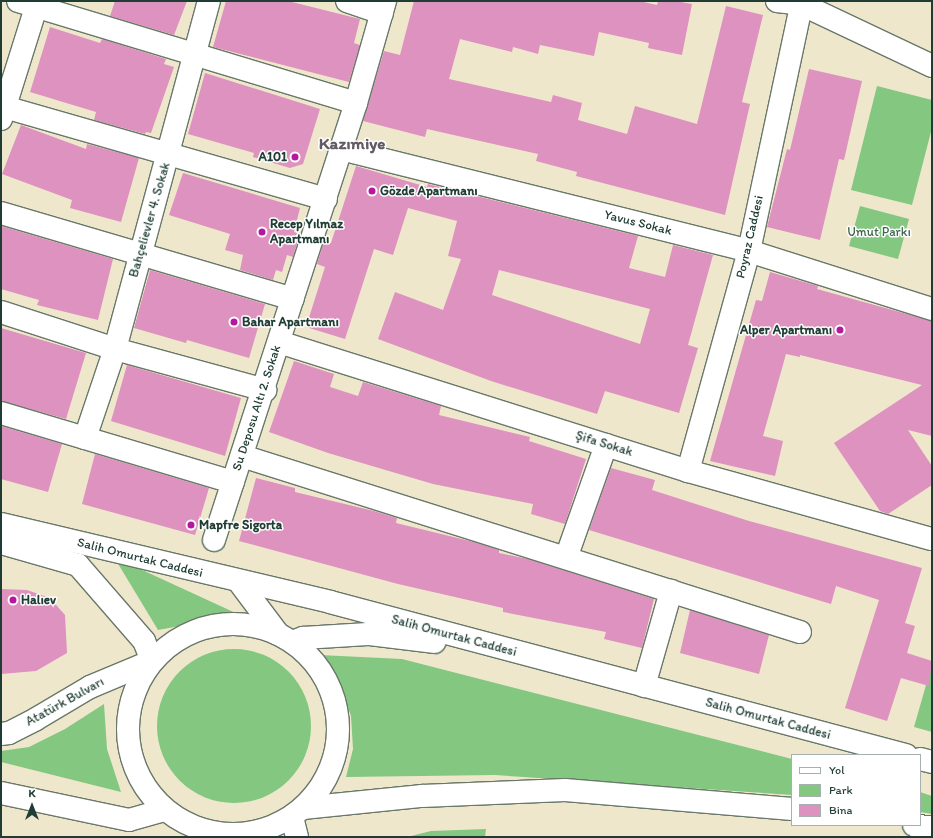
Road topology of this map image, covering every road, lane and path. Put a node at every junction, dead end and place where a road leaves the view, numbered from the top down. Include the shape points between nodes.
1 (209, 1) edge
2 (347, 1) edge
3 (777, 1) edge
4 (802, 2) edge
5 (31, 3) edge
6 (383, 7) edge
7 (194, 56) junction
8 (932, 66) edge
9 (356, 103) junction
10 (2, 111) edge
11 (341, 150) junction
12 (168, 155) junction
13 (326, 199) junction
14 (1, 213) edge
15 (748, 251) junction
16 (140, 253) junction
17 (293, 299) junction
18 (932, 308) edge
19 (1, 312) edge
20 (279, 342) junction
21 (115, 349) junction
22 (265, 390) junction
23 (1, 413) edge
24 (85, 438) junction
25 (606, 445) junction
26 (242, 456) junction
27 (688, 471) junction
28 (233, 482) junction
29 (1, 524) edge
30 (932, 539) edge
31 (214, 540) dead end
32 (1, 543) edge
33 (566, 558) junction
34 (239, 582) junction
35 (671, 591) junction
36 (800, 632) dead end
37 (285, 638) junction
38 (515, 652) junction
39 (152, 661) junction
40 (644, 686) junction
41 (1, 734) edge
42 (902, 754) edge
43 (921, 759) edge
44 (932, 762) edge
45 (1, 793) edge
46 (791, 809) edge
47 (297, 821) edge
48 (172, 822) edge
49 (920, 826) edge
50 (932, 828) edge

1 - 7 street, Bahçelievler 4. Sokak
2 - 6 street
3 - 4 street
4 - 8 street
4 - 15 street, Poyraz Caddesi
5 - 7 street
5 - 10 street
6 - 9 street, Su Deposu Altı 2. Sokak
7 - 9 street
7 - 12 street, Bahçelievler 4. Sokak
9 - 11 street, Su Deposu Altı 2. Sokak
10 - 12 street
11 - 13 street, Su Deposu Altı 2. Sokak
11 - 15 street, Yavus Sokak
12 - 13 street
12 - 16 street, Bahçelievler 4. Sokak
13 - 17 street, Su Deposu Altı 2. Sokak
14 - 16 street
15 - 18 street, Yavus Sokak
15 - 27 street, Poyraz Caddesi
16 - 17 street
16 - 21 street, Bahçelievler 4. Sokak
17 - 20 street, Su Deposu Altı 2. Sokak
19 - 21 street
20 - 22 street, Su Deposu Altı 2. Sokak
20 - 25 street, Şifa Sokak
21 - 22 street
21 - 24 street, Bahçelievler 4. Sokak
22 - 26 street, Su Deposu Altı 2. Sokak
23 - 24 street
24 - 28 street
25 - 27 street, Şifa Sokak
25 - 33 street
26 - 28 street, Su Deposu Altı 2. Sokak
26 - 33 street
27 - 30 street, Şifa Sokak
28 - 31 street, Su Deposu Altı 2. Sokak
29 - 34 street, Salih Omurtak Caddesi
32 - 39 street, Salih Omurtak Caddesi via 78,566 144,641
33 - 35 street
34 - 37 street
34 - 38 street, Salih Omurtak Caddesi via 330,602
35 - 36 street
35 - 40 street
37 - 38 street via 368,634
37 - 39 street via 256,626 210,626 188,633 169,645
37 - 47 street via 313,660 328,683 337,716 338,736 333,763 321,788
38 - 40 street, Salih Omurtak Caddesi
39 - 41 street, Atatürk Bulvarı via 90,687 36,719 9,733
39 - 48 street via 137,684 128,711 127,738 133,765 146,790
40 - 42 street, Salih Omurtak Caddesi
43 - 44 street
45 - 48 street via 129,820
46 - 47 street via 565,790 422,796
47 - 48 street via 246,834 227,834
49 - 50 street

